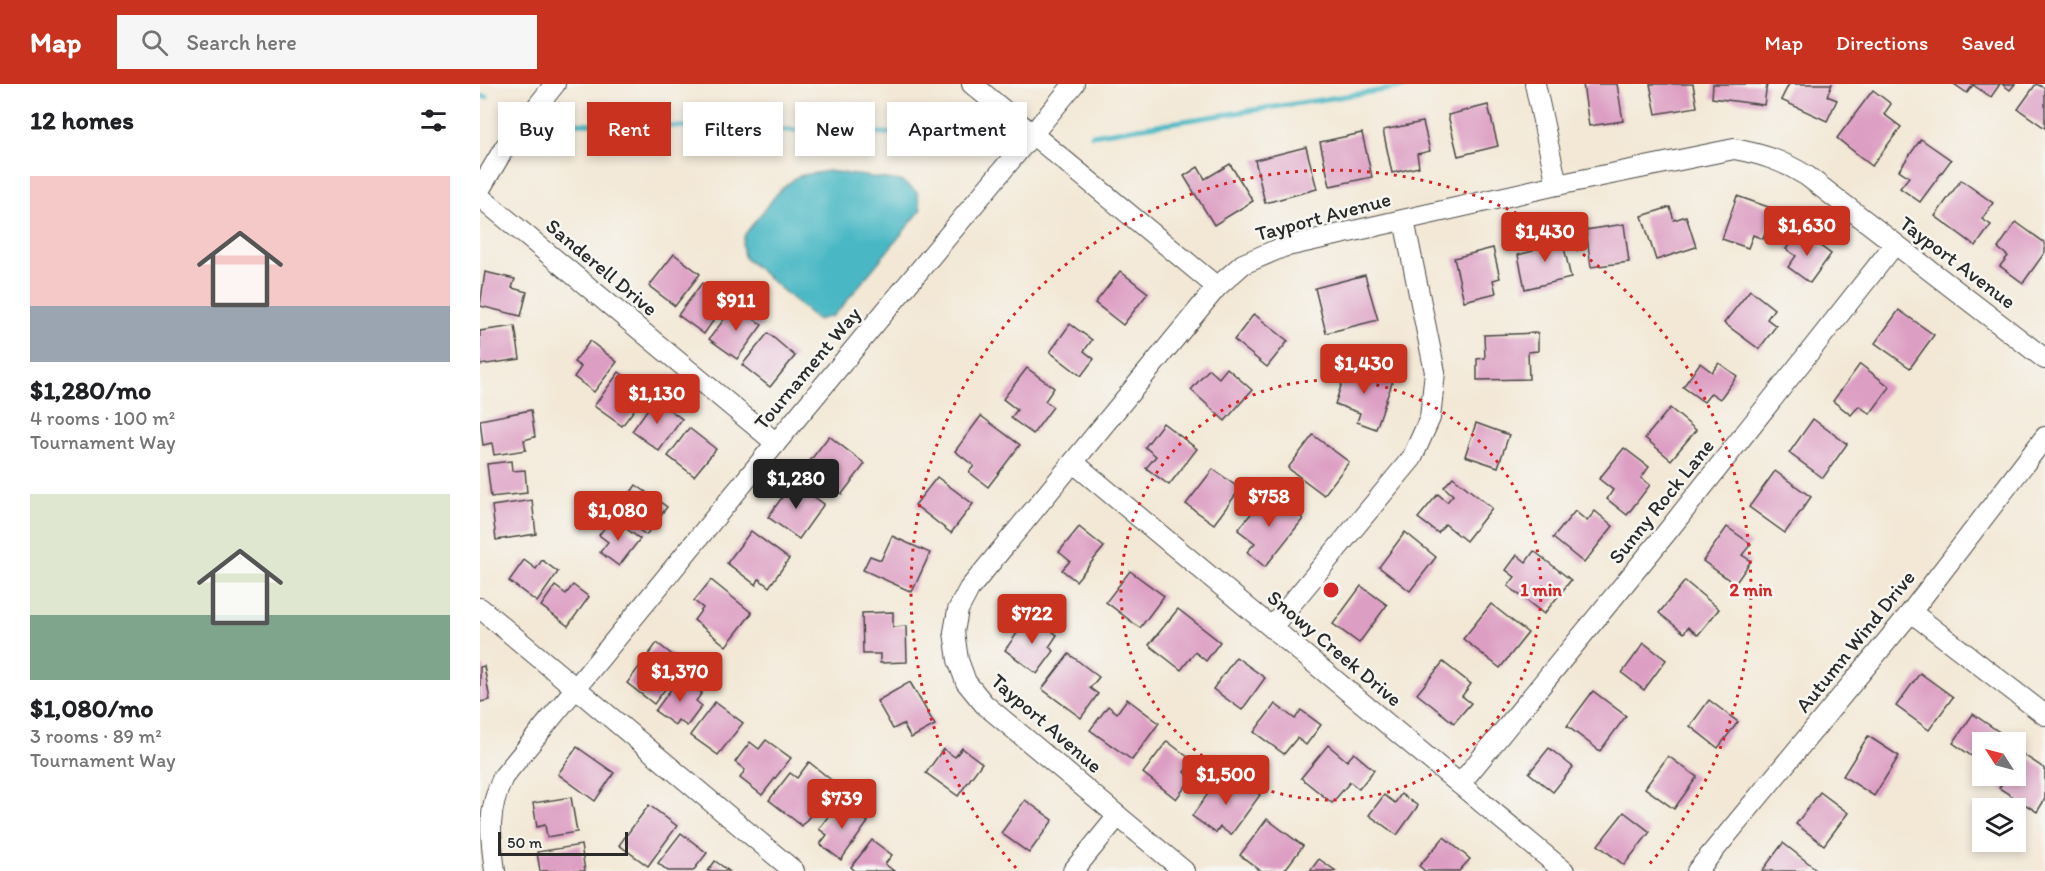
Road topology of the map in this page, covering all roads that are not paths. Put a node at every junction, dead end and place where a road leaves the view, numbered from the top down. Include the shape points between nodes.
1 (555, 84) edge
2 (972, 84) edge
3 (1074, 84) edge
4 (1535, 84) edge
5 (1032, 134) junction
6 (1557, 185) junction
7 (480, 189) edge
8 (480, 197) edge
9 (1404, 220) junction
10 (1895, 244) junction
11 (1217, 286) junction
12 (2045, 359) edge
13 (2045, 437) edge
14 (776, 443) junction
15 (1074, 463) junction
16 (480, 608) edge
17 (1911, 612) junction
18 (1272, 627) junction
19 (575, 688) junction
20 (2045, 715) edge
21 (1460, 784) junction
22 (1118, 816) junction
23 (495, 871) edge
24 (794, 871) edge
25 (1073, 871) edge
26 (1184, 871) edge
27 (1564, 871) edge
28 (1697, 871) edge

1 - 7 street via 505,147
2 - 5 street
3 - 5 street, Tournament Way
4 - 6 street
5 - 11 street
5 - 14 street, Tournament Way
6 - 9 street, Tayport Avenue
6 - 10 street, Tayport Avenue via 1734,149 1761,153 1808,176
8 - 14 street, Sanderell Drive
9 - 11 street, Tayport Avenue via 1283,247 1243,264
9 - 18 street via 1435,372 1430,418 1412,458
10 - 12 street, Tayport Avenue
10 - 21 street, Sunny Rock Lane via 1667,532
11 - 15 street, Tayport Avenue
13 - 17 street, Autumn Wind Drive
14 - 19 street, Tournament Way
15 - 18 street, Snowy Creek Drive
15 - 22 street, Tayport Avenue via 969,589 958,610 954,632 966,682 984,704
16 - 19 street
17 - 20 street
17 - 28 street, Autumn Wind Drive
18 - 21 street, Snowy Creek Drive
19 - 23 street, Tournament Way via 503,777 493,799 489,821
19 - 24 street
21 - 27 street, Snowy Creek Drive
22 - 25 street
22 - 26 street, Tayport Avenue

